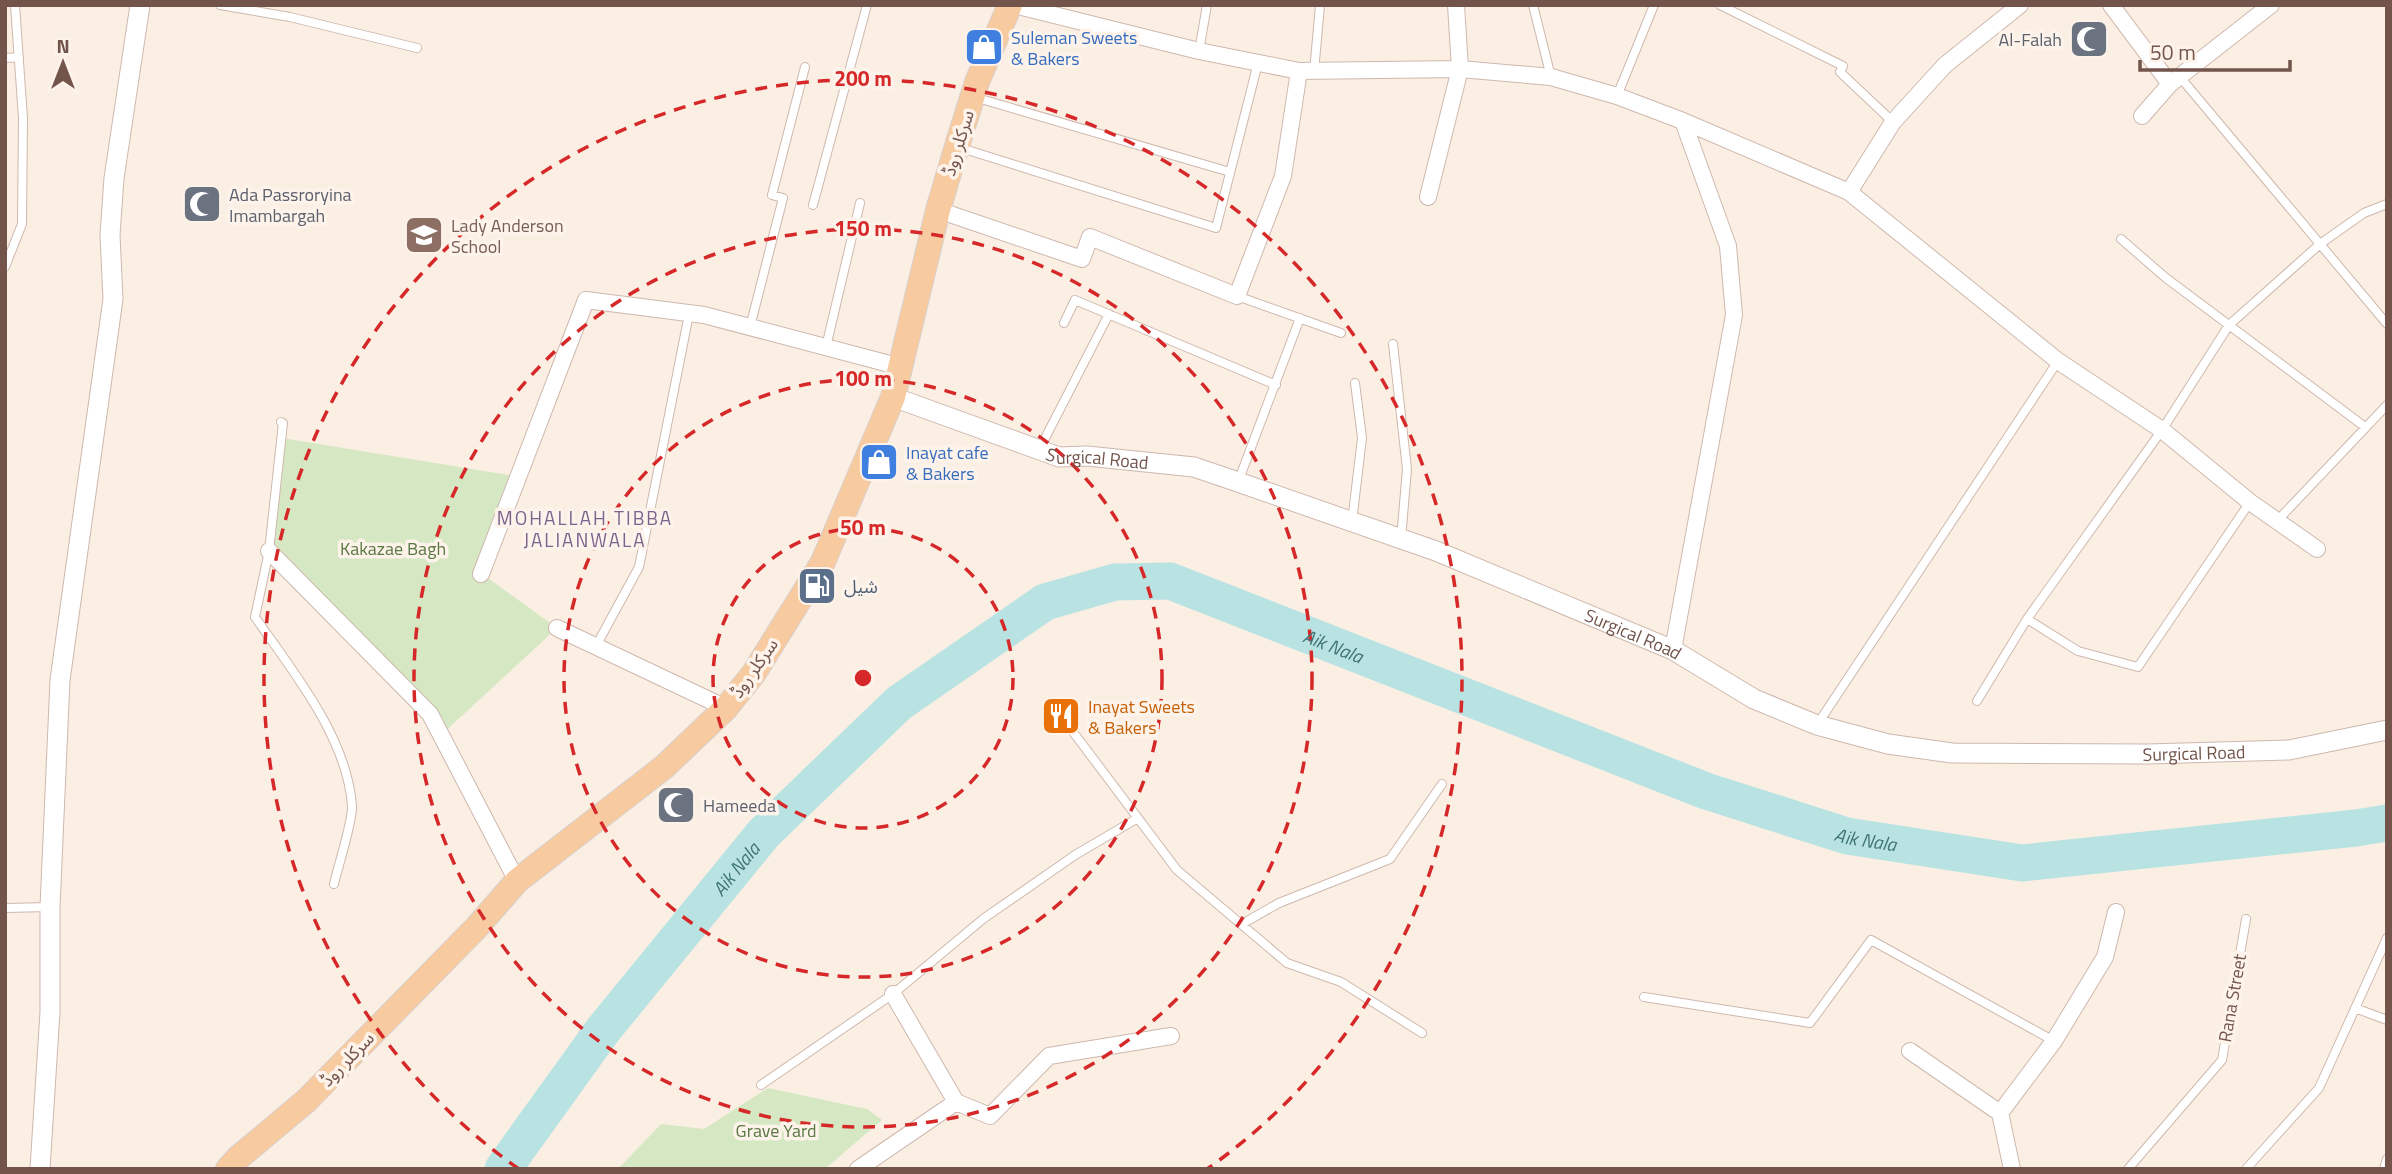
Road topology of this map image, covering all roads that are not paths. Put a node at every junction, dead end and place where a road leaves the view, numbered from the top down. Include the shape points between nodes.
1 (15, 5) edge
2 (140, 5) edge
3 (220, 5) edge
4 (867, 5) edge
5 (1012, 5) edge
6 (1207, 5) edge
7 (1320, 5) edge
8 (1455, 5) edge
9 (1533, 5) edge
10 (1654, 5) edge
11 (1720, 5) edge
12 (2020, 5) edge
13 (2111, 5) edge
14 (2271, 5) edge
15 (417, 48) dead end
16 (1199, 51) junction
17 (19, 57) junction
18 (5, 58) edge
19 (1258, 63) junction
20 (805, 67) dead end
21 (1460, 69) junction
22 (1307, 71) junction
23 (1551, 77) junction
24 (2175, 80) junction
25 (1617, 96) junction
26 (972, 97) junction
27 (2142, 116) dead end
28 (1683, 121) junction
29 (1893, 121) junction
30 (957, 146) junction
31 (1230, 172) junction
32 (1849, 192) junction
33 (1427, 197) dead end
34 (860, 203) dead end
35 (2387, 204) edge
36 (813, 205) dead end
37 (938, 209) junction
38 (2121, 239) dead end
39 (2320, 244) junction
40 (5, 267) edge
41 (1237, 296) junction
42 (689, 314) junction
43 (1110, 314) junction
44 (1300, 318) junction
45 (1064, 323) dead end
46 (2387, 324) edge
47 (2229, 325) junction
48 (750, 327) junction
49 (1340, 333) dead end
50 (1393, 344) dead end
51 (826, 347) junction
52 (2058, 361) junction
53 (901, 367) junction
54 (1355, 383) dead end
55 (1276, 385) junction
56 (893, 397) junction
57 (2387, 405) edge
58 (281, 422) dead end
59 (2365, 427) junction
60 (2162, 430) junction
61 (1039, 450) junction
62 (1238, 482) junction
63 (2250, 502) junction
64 (2277, 521) junction
65 (1352, 522) junction
66 (1401, 539) junction
67 (2317, 549) dead end
68 (269, 551) junction
69 (481, 573) dead end
70 (2027, 619) junction
71 (557, 628) dead end
72 (596, 646) junction
73 (1673, 650) junction
74 (1977, 701) dead end
75 (726, 708) junction
76 (1061, 716) dead end
77 (1816, 725) junction
78 (2387, 730) edge
79 (1442, 784) dead end
80 (1138, 818) junction
81 (517, 881) junction
82 (334, 884) dead end
83 (50, 907) junction
84 (5, 908) edge
85 (2116, 912) dead end
86 (2246, 919) dead end
87 (1242, 924) junction
88 (2387, 938) edge
89 (893, 994) junction
90 (1644, 997) dead end
91 (2355, 1008) junction
92 (2387, 1020) edge
93 (1422, 1032) dead end
94 (1171, 1036) dead end
95 (2054, 1041) junction
96 (1910, 1051) dead end
97 (761, 1085) dead end
98 (956, 1102) junction
99 (2000, 1113) junction
100 (2387, 1159) edge
101 (233, 1163) edge
102 (40, 1169) edge
103 (212, 1169) edge
104 (858, 1169) edge
105 (2012, 1169) edge
106 (2128, 1169) edge
107 (2246, 1169) edge
108 (2384, 1169) edge

1 - 17 lane
2 - 83 street via 114,178 110,235 113,299 60,680
3 - 15 lane
4 - 36 lane
5 - 16 street
5 - 26 main road, سرکلر روڈ
6 - 16 lane
7 - 22 lane
8 - 21 street
9 - 23 lane
10 - 25 lane
11 - 29 lane via 1843,66 1840,72
12 - 29 street via 1945,65
13 - 24 street
14 - 24 street
16 - 19 street
17 - 18 lane
17 - 40 lane via 22,224
19 - 22 street
19 - 31 lane
20 - 48 lane via 772,195 783,198
21 - 22 street
21 - 23 street
21 - 33 street
22 - 41 street via 1283,176
23 - 25 street
24 - 27 street
24 - 39 lane
25 - 28 street
26 - 30 main road, سرکلر روڈ
26 - 31 lane
28 - 32 street
28 - 73 street via 1728,246 1734,316
29 - 32 street
30 - 31 lane via 1216,229
30 - 37 main road, سرکلر روڈ
32 - 52 street
34 - 51 lane
35 - 39 lane via 2364,213
37 - 41 street via 1082,259 1090,237
37 - 53 main road, سرکلر روڈ
38 - 47 lane
39 - 46 lane
39 - 47 lane
41 - 44 lane
42 - 48 street
42 - 69 street via 586,300
42 - 72 lane via 639,567
43 - 45 lane via 1075,300
43 - 55 lane
43 - 61 lane
44 - 49 lane
44 - 55 lane
47 - 59 lane
47 - 60 lane
48 - 51 street
50 - 66 lane via 1407,469
51 - 53 street
52 - 60 street
52 - 77 lane
53 - 56 main road, سرکلر روڈ
54 - 65 lane via 1362,438
55 - 62 lane
56 - 61 street, Surgical Road
56 - 75 main road, سرکلر روڈ via 823,562 754,673
57 - 59 lane
58 - 68 lane
59 - 64 lane
60 - 63 street
60 - 70 lane
61 - 62 street, Surgical Road via 1059,457 1194,467
62 - 65 street, Surgical Road
63 - 64 street
63 - 70 lane via 2138,667 2078,651
64 - 67 street
65 - 66 street, Surgical Road
66 - 73 street, Surgical Road
68 - 81 street via 430,714
68 - 82 lane via 255,617 307,693 344,762 352,808
70 - 74 lane
71 - 72 street
72 - 75 street
73 - 77 street, Surgical Road via 1754,699
75 - 81 main road, سرکلر روڈ via 664,766
76 - 80 lane
77 - 78 street, Surgical Road via 1888,744 1966,753 2289,750
79 - 87 lane via 1390,859 1279,903
80 - 87 lane via 1177,870
80 - 89 lane via 983,919
81 - 101 main road, سرکلر روڈ via 306,1101
83 - 84 lane
83 - 102 street via 50,1012
85 - 95 street via 2105,957
86 - 106 lane, Rana Street via 2222,1060
87 - 93 lane via 1286,963 1341,982
88 - 91 lane
89 - 97 lane
89 - 98 street
90 - 95 lane via 1810,1023 1871,940
91 - 92 lane
91 - 107 lane via 2319,1088
94 - 98 street via 1049,1056 990,1116
95 - 99 street
96 - 99 street
98 - 104 street
99 - 105 street
100 - 108 lane
101 - 103 main road, سرکلر روڈ

